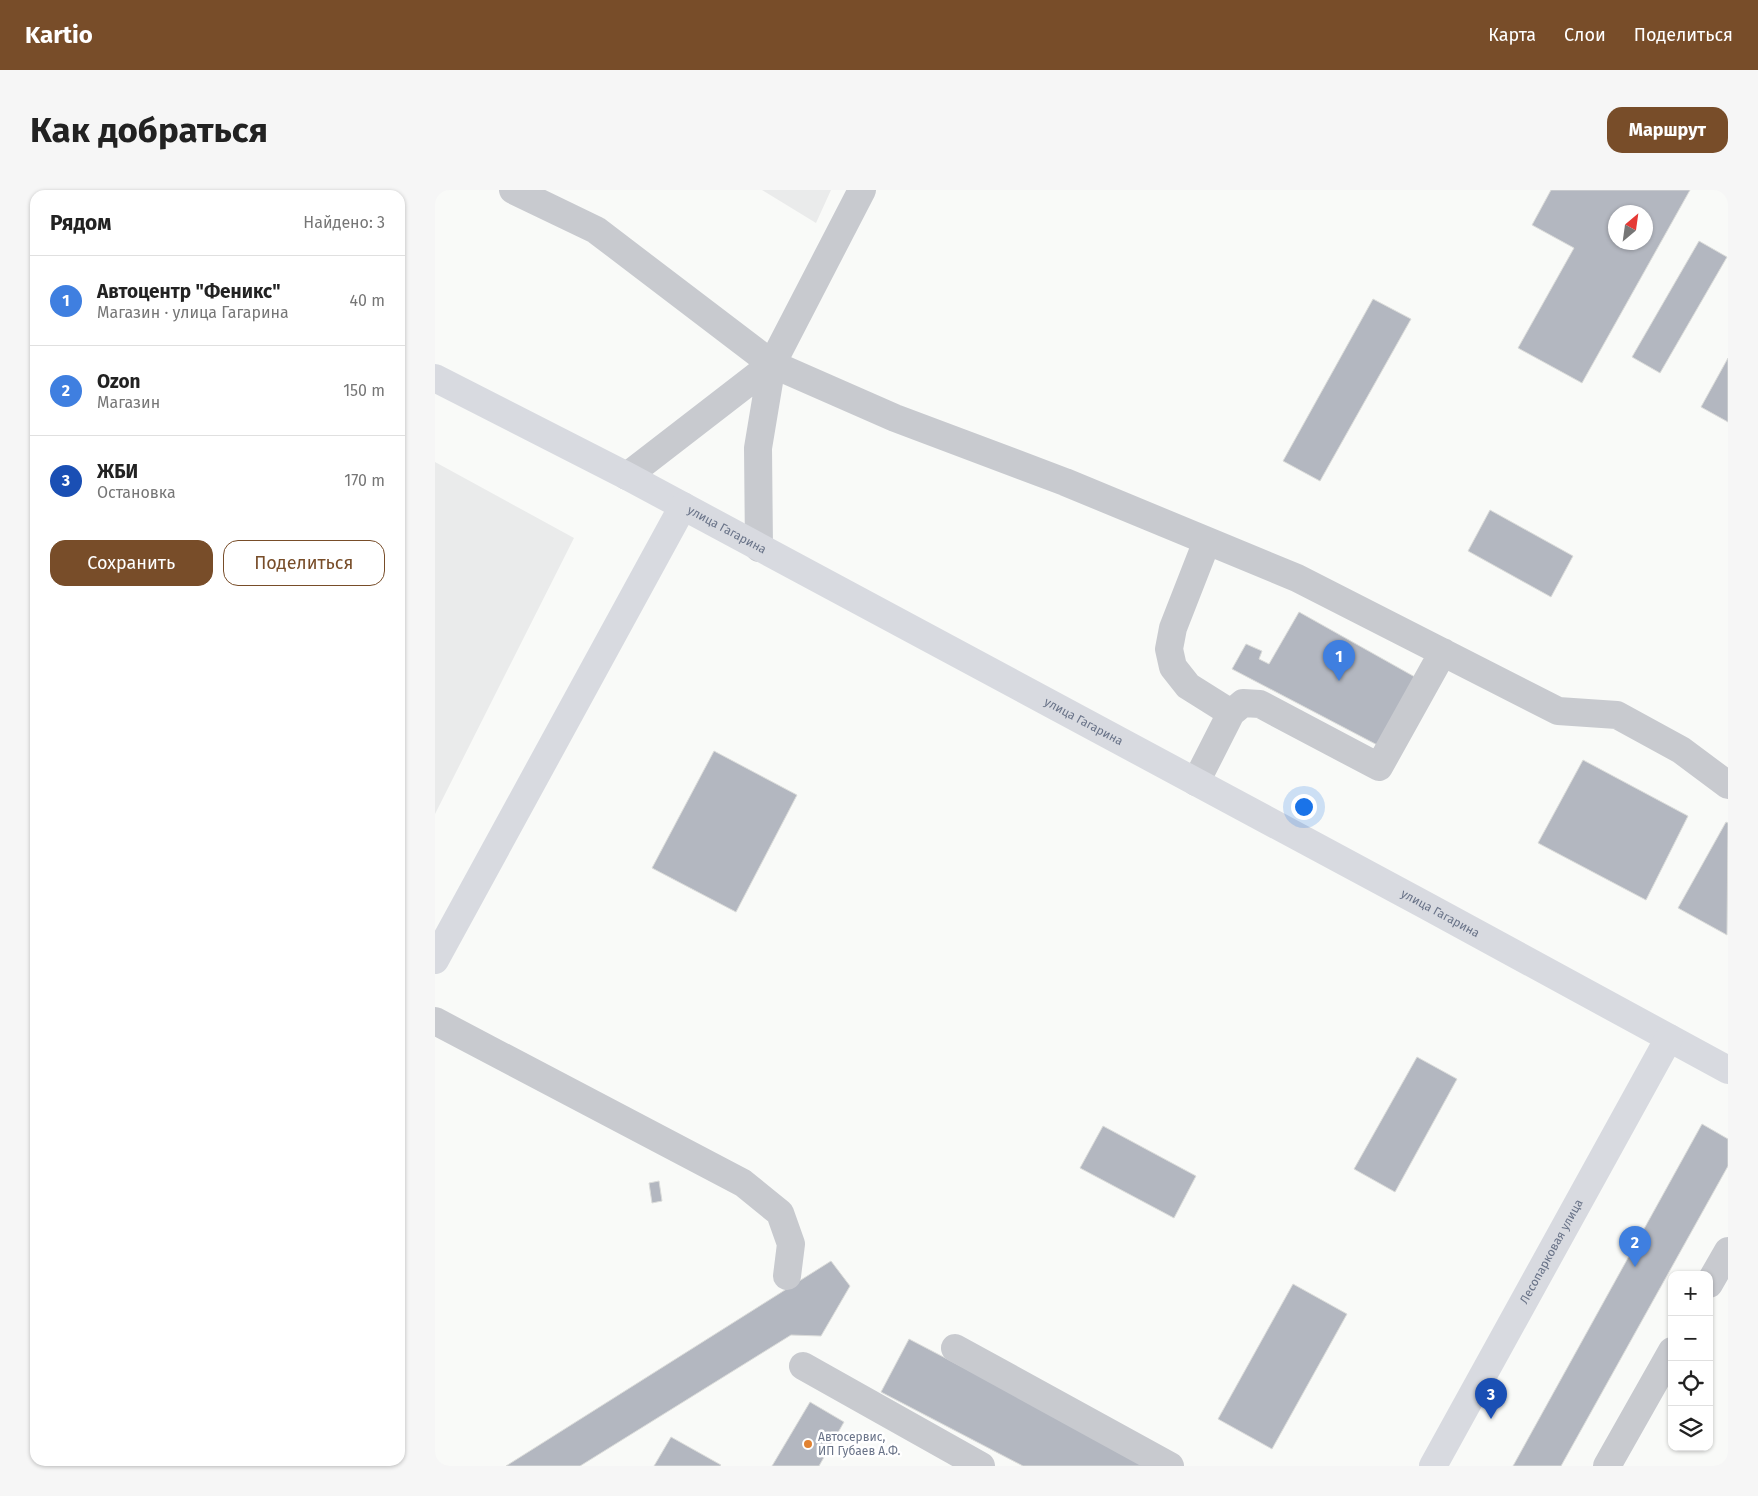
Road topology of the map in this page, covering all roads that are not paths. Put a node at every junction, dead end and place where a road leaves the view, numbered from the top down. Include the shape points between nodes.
1 (513, 190) edge
2 (862, 190) edge
3 (772, 364) junction
4 (435, 378) edge
5 (627, 476) junction
6 (683, 506) junction
7 (1207, 541) junction
8 (759, 548) junction
9 (1443, 652) junction
10 (1231, 713) junction
11 (1195, 782) junction
12 (1728, 786) edge
13 (435, 960) edge
14 (435, 1021) edge
15 (1669, 1038) junction
16 (1728, 1070) edge
17 (1728, 1251) edge
18 (787, 1276) dead end
19 (1713, 1277) edge
20 (955, 1348) dead end
21 (1668, 1358) edge
22 (803, 1366) dead end
23 (981, 1466) edge
24 (1170, 1466) edge
25 (1433, 1466) edge
26 (1607, 1466) edge

1 - 3 street via 596,230
2 - 3 street
3 - 5 street
3 - 7 street via 895,418 1065,482
3 - 8 street via 758,448
4 - 5 main road, улица Гагарина
5 - 6 main road, улица Гагарина
6 - 8 main road, улица Гагарина
6 - 13 main road
7 - 9 street via 1297,578
7 - 10 street via 1173,628 1169,649 1173,667 1188,686
8 - 11 main road, улица Гагарина
9 - 10 street via 1379,767 1260,704 1243,703
9 - 12 street via 1558,711 1617,715 1681,750
10 - 11 street
11 - 15 main road, улица Гагарина
14 - 18 street via 743,1183 780,1212 791,1244
15 - 16 main road, улица Гагарина
15 - 25 main road, Лесопарковая улица
17 - 19 street
20 - 24 street
21 - 26 street
22 - 23 street

